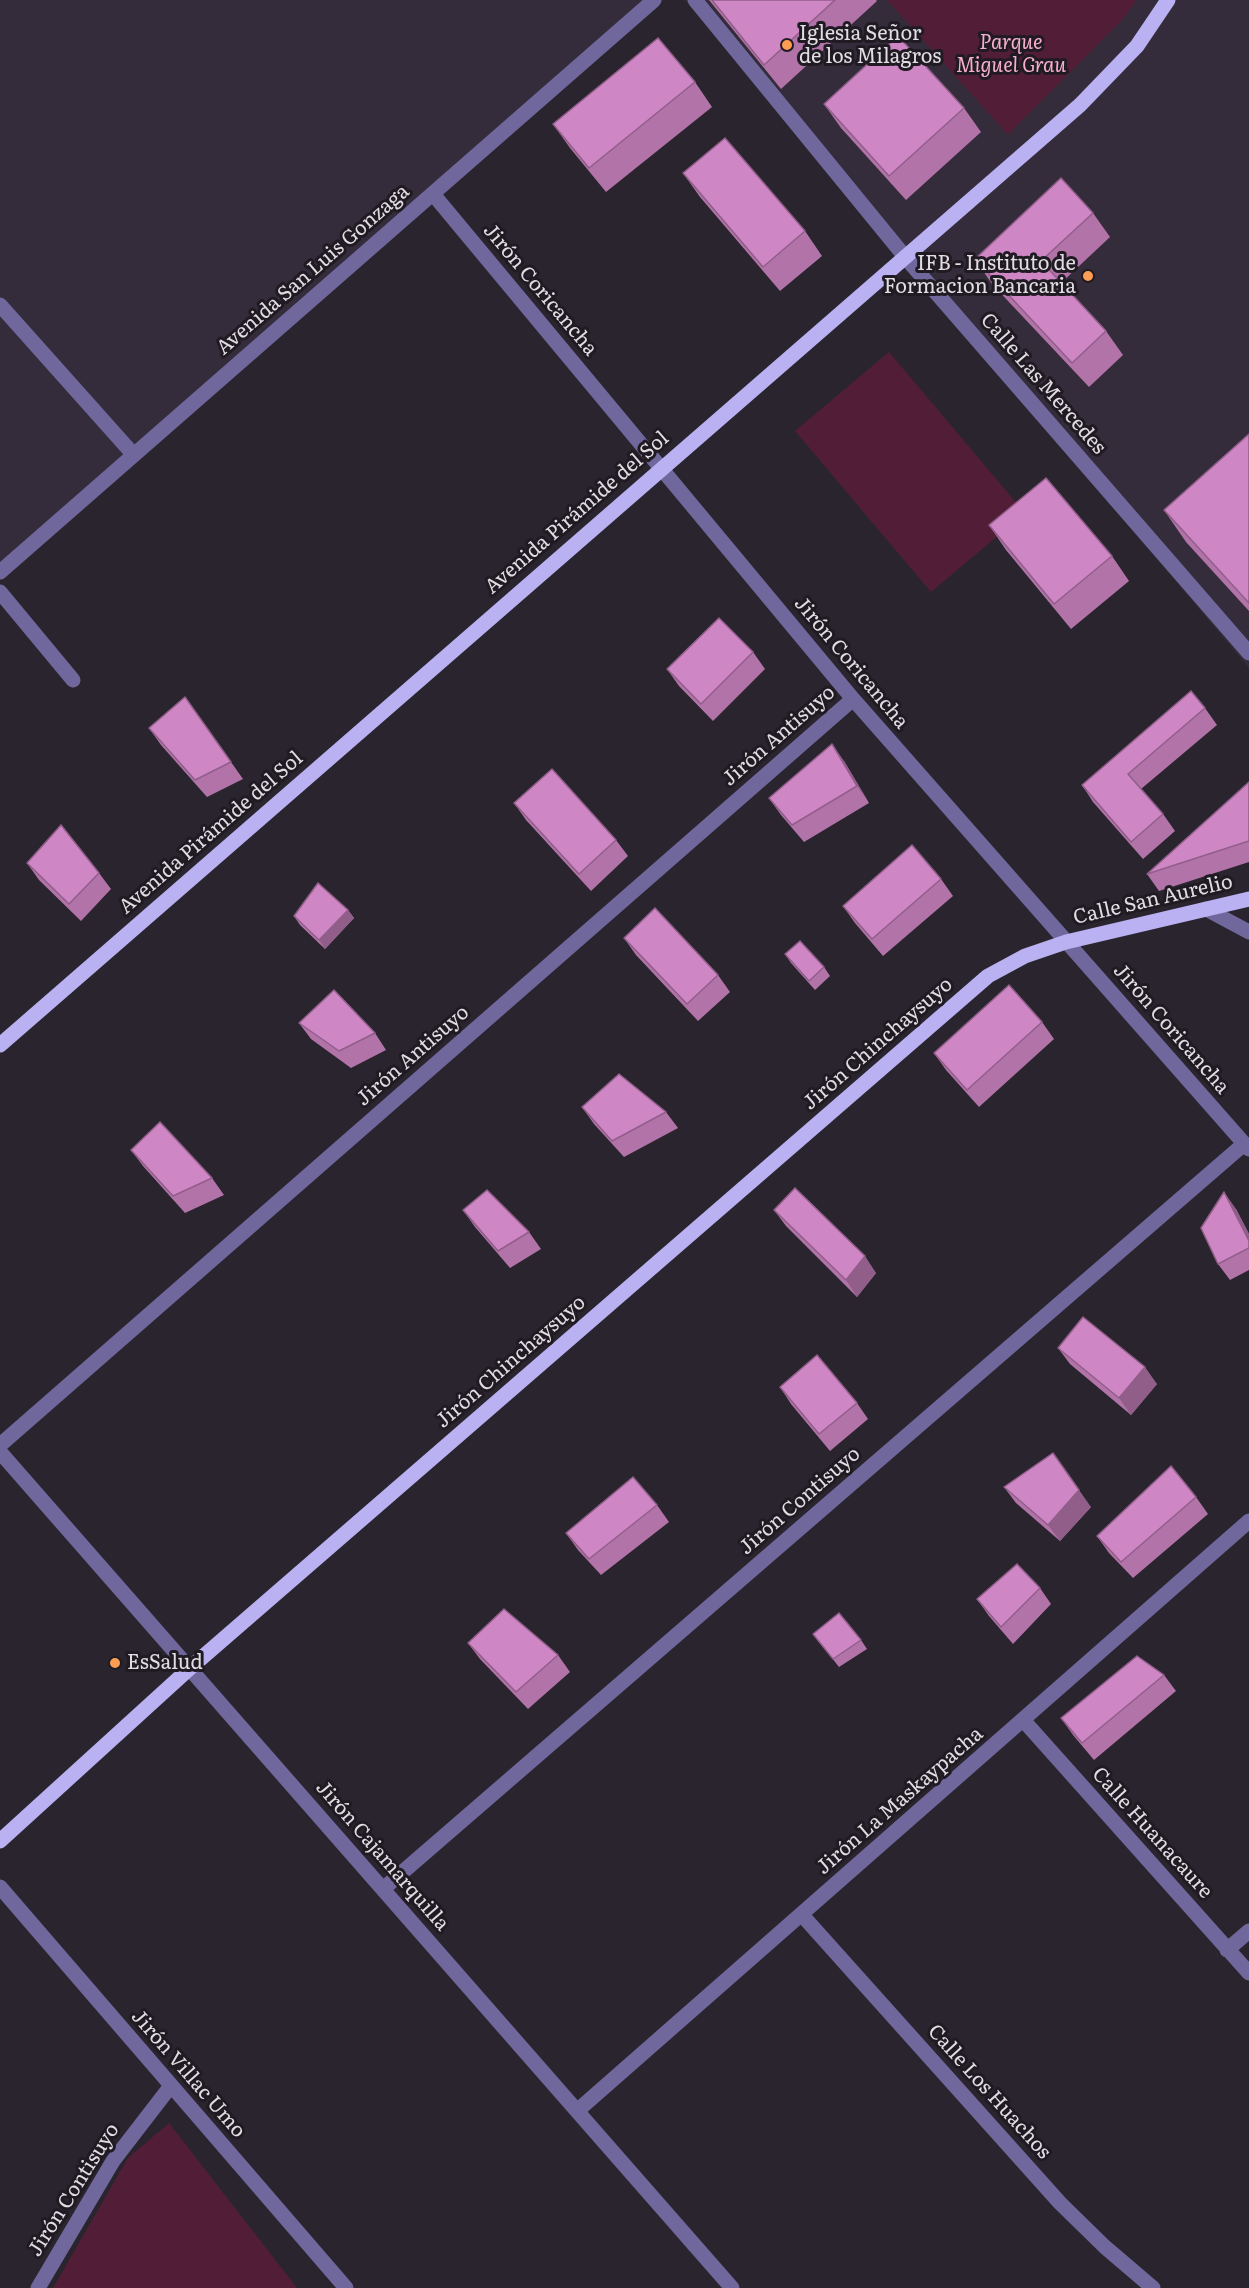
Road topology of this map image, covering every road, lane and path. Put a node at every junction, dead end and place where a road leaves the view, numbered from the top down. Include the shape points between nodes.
1 (654, 0) edge
2 (695, 0) edge
3 (1168, 0) edge
4 (432, 194) junction
5 (906, 258) junction
6 (0, 304) edge
7 (133, 454) junction
8 (662, 468) junction
9 (0, 572) edge
10 (0, 592) edge
11 (1249, 653) edge
12 (73, 680) dead end
13 (853, 699) junction
14 (1249, 899) edge
15 (1206, 909) junction
16 (1249, 932) edge
17 (1066, 942) junction
18 (0, 1045) edge
19 (1247, 1146) edge
20 (0, 1445) edge
21 (0, 1452) edge
22 (1249, 1521) edge
23 (190, 1668) junction
24 (1024, 1721) junction
25 (0, 1840) edge
26 (0, 1887) edge
27 (383, 1889) junction
28 (802, 1915) junction
29 (1249, 1931) edge
30 (1227, 1950) junction
31 (1249, 1973) edge
32 (170, 2087) junction
33 (577, 2111) junction
34 (38, 2288) edge
35 (346, 2288) edge
36 (732, 2288) edge
37 (1153, 2288) edge

1 - 4 street, Avenida San Luis Gonzaga
2 - 5 street, Calle Las Mercedes
3 - 5 main road, Avenida Pirámide del Sol via 1137,46 1080,105
4 - 7 street, Avenida San Luis Gonzaga
4 - 8 street, Jirón Coricancha
5 - 8 main road, Avenida Pirámide del Sol
5 - 11 street, Calle Las Mercedes
6 - 7 street
7 - 9 street, Avenida San Luis Gonzaga
8 - 13 street, Jirón Coricancha
8 - 18 main road, Avenida Pirámide del Sol
10 - 12 street
13 - 17 street, Jirón Coricancha
13 - 20 street, Jirón Antisuyo
14 - 15 main road, Calle San Aurelio
15 - 16 street
15 - 17 main road, Calle San Aurelio
17 - 19 street, Jirón Coricancha
17 - 23 main road, Jirón Chinchaysuyo via 1025,956 988,976
19 - 27 street, Jirón Contisuyo
21 - 23 street, Jirón Cajamarquilla
22 - 24 street, Jirón La Maskaypacha
23 - 25 main road, Jirón Chinchaysuyo
23 - 27 street, Jirón Cajamarquilla
24 - 28 street, Jirón La Maskaypacha
24 - 30 street, Calle Huanacaure
26 - 32 street, Jirón Villac Umo
27 - 33 street, Jirón Cajamarquilla
28 - 33 street, Jirón La Maskaypacha
28 - 37 street, Calle Los Huachos via 1060,2204
29 - 30 street
30 - 31 street, Calle Huanacaure
32 - 34 street, Jirón Contisuyo via 113,2161
32 - 35 street, Jirón Villac Umo
33 - 36 street, Jirón Cajamarquilla

